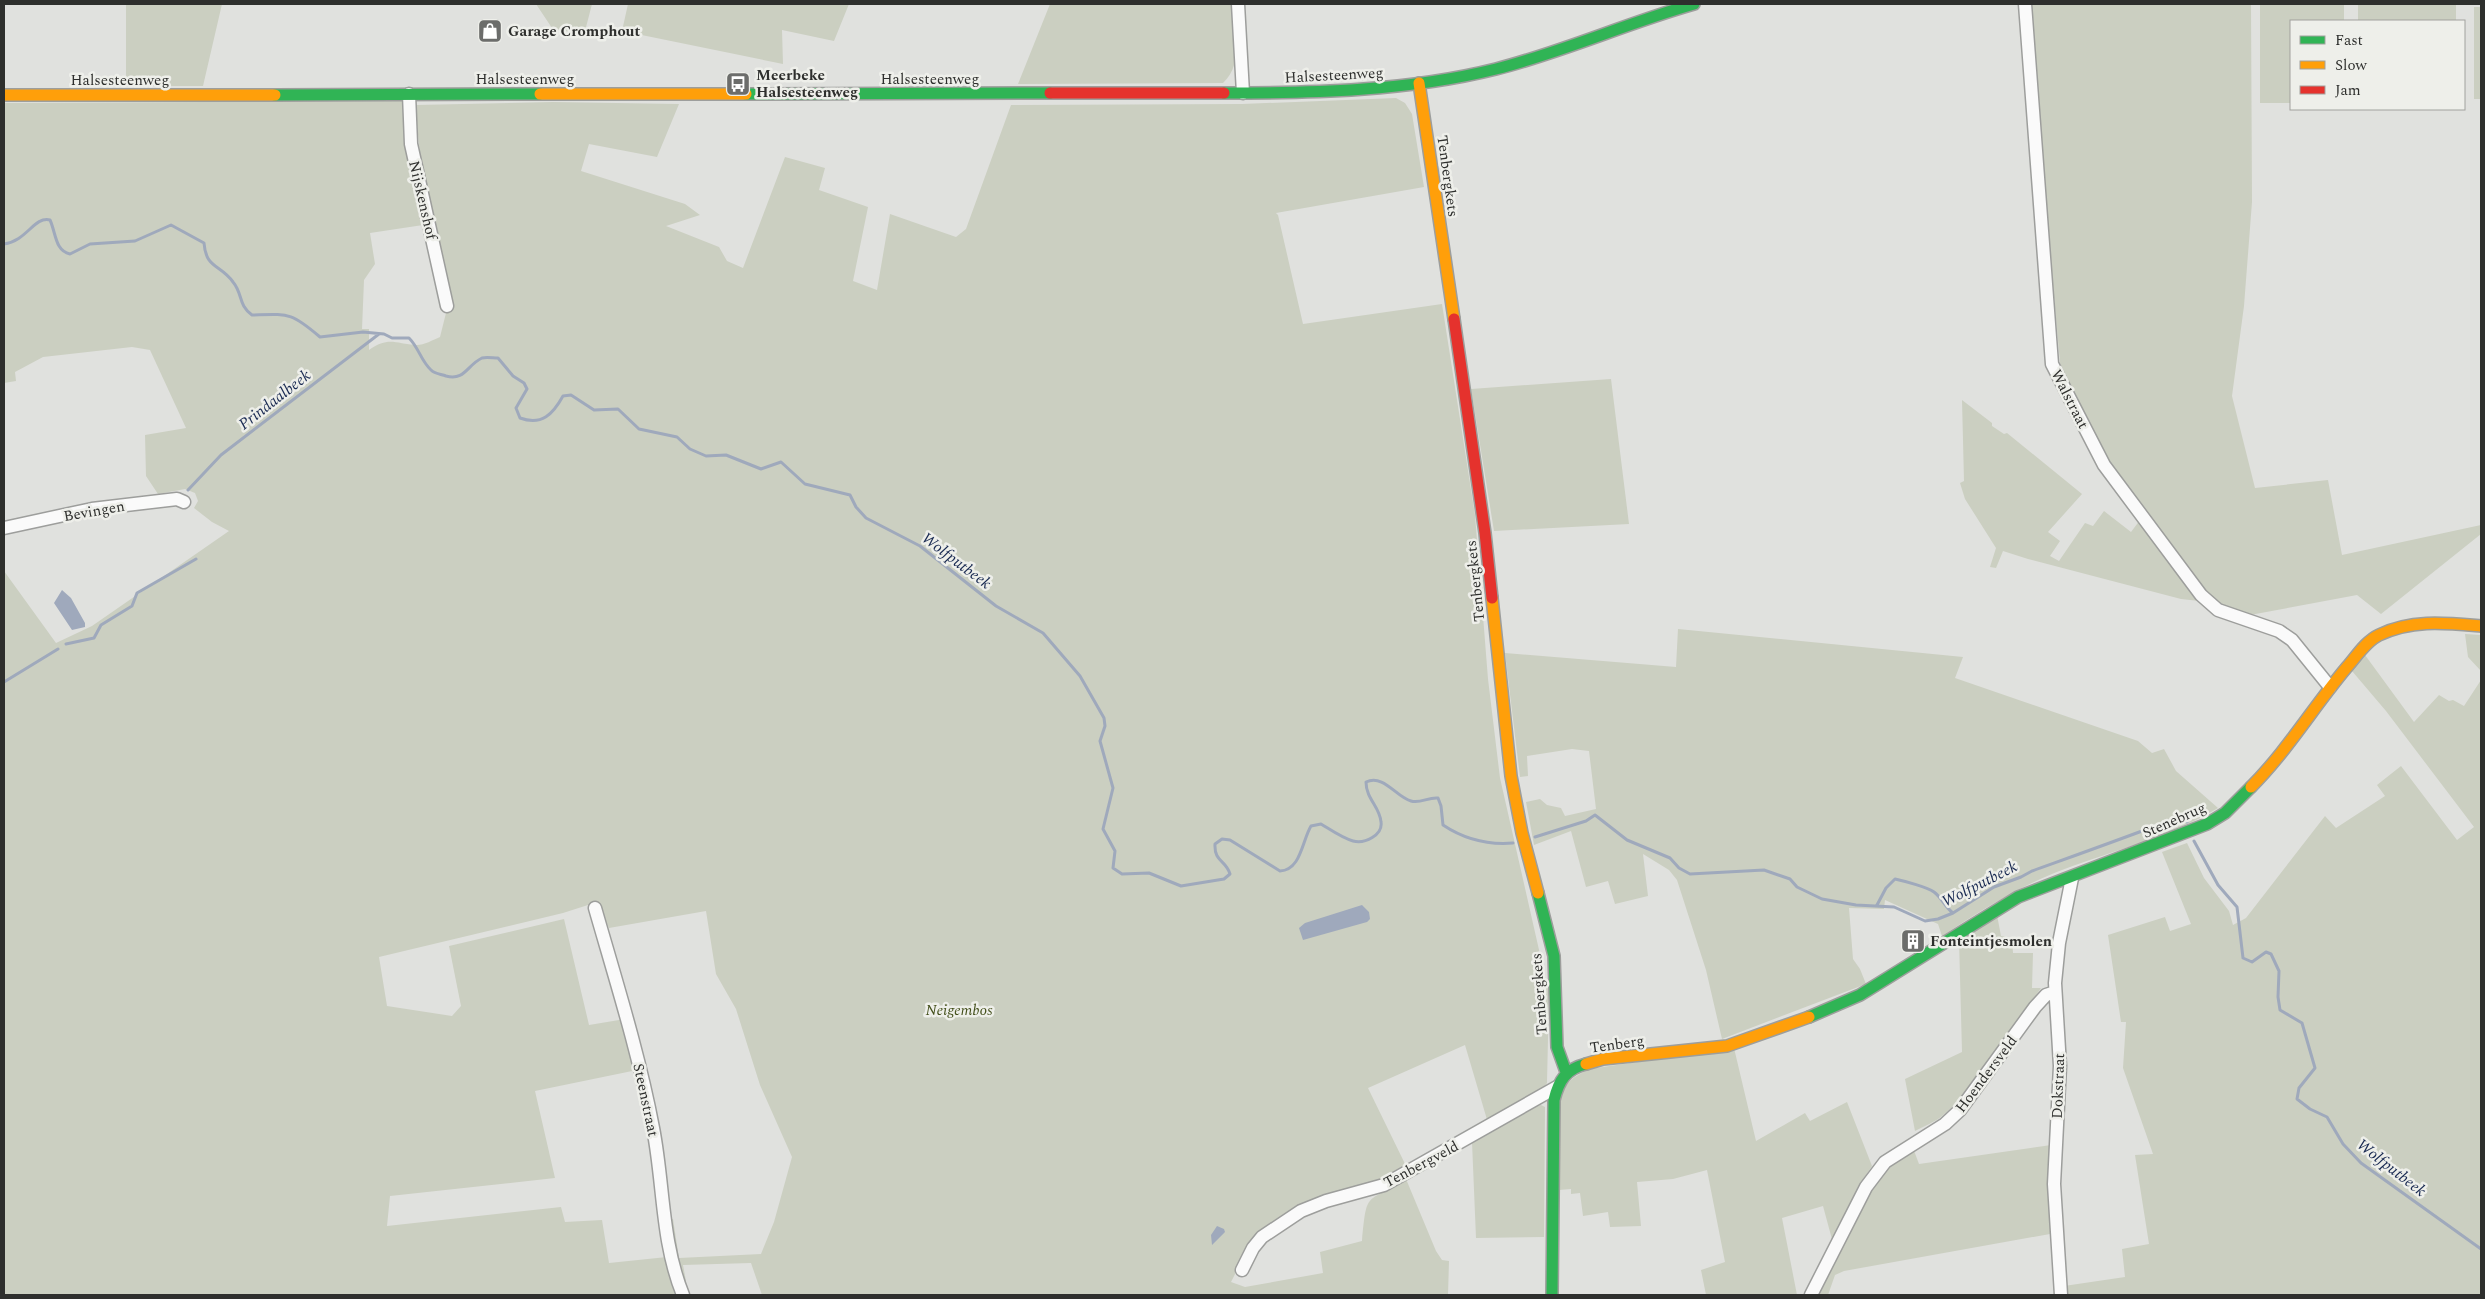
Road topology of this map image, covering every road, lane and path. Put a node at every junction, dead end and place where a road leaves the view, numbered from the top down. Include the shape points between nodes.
1 (1238, 4) edge
2 (1694, 4) edge
3 (2025, 4) edge
4 (1419, 83) junction
5 (409, 94) junction
6 (1243, 94) junction
7 (4, 95) edge
8 (447, 306) dead end
9 (184, 502) dead end
10 (4, 528) edge
11 (2481, 626) edge
12 (2330, 687) junction
13 (2072, 878) junction
14 (595, 908) dead end
15 (2055, 992) junction
16 (1860, 995) joint
17 (1566, 1072) junction
18 (1557, 1087) junction
19 (1242, 1270) dead end
20 (683, 1295) edge
21 (1552, 1295) edge
22 (1811, 1295) edge
23 (2060, 1295) edge

1 - 6 street
2 - 4 street, Halsesteenweg via 1495,69
3 - 12 street, Walstraat via 2052,364 2058,380 2104,465 2201,595 2218,610 2279,631 2292,640
4 - 6 street, Halsesteenweg via 1339,91
4 - 17 street, Tenbergkets via 1485,533 1511,776 1522,833 1554,956 1557,1047
5 - 6 street, Halsesteenweg
5 - 7 street, Halsesteenweg
5 - 8 street, Nijskenshof via 411,144
9 - 10 street, Bevingen via 177,499 92,509
11 - 12 street, Stenebrug via 2433,622 2394,628 2365,646
12 - 13 street, Stenebrug via 2260,778 2224,813 2179,836
13 - 15 street, Dokstraat via 2058,943
13 - 16 street, Stenebrug via 2018,897
14 - 20 street, Steenstraat via 628,1019 646,1095 670,1254
15 - 22 street, Hoendersveld via 2046,995 2035,1007 1960,1110 1945,1124 1885,1162 1866,1187
15 - 23 street, Dokstraat via 2060,1066 2054,1164
16 - 17 street, Tenberg via 1790,1025 1727,1046 1603,1059
17 - 18 street
18 - 19 street, Tenbergveld via 1384,1185 1301,1211 1262,1237 1252,1248
18 - 21 street via 1553,1118

